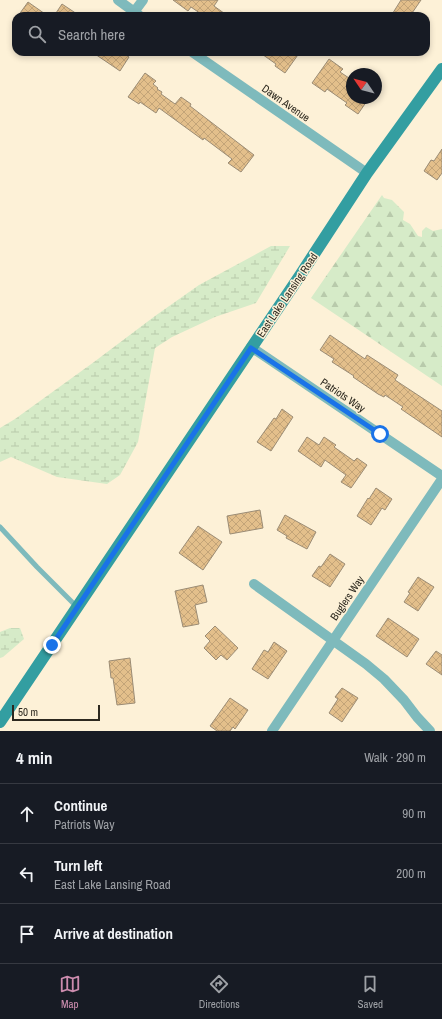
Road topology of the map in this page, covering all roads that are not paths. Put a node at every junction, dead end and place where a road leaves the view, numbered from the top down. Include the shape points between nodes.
1 (118, 0) edge
2 (143, 0) edge
3 (134, 12) edge
4 (138, 12) edge
5 (198, 56) edge
6 (442, 69) edge
7 (367, 174) junction
8 (251, 348) junction
9 (442, 478) edge
10 (0, 527) edge
11 (254, 584) dead end
12 (77, 606) junction
13 (333, 641) junction
14 (0, 722) edge
15 (272, 731) edge
16 (430, 731) edge

1 - 3 street
2 - 4 street
5 - 7 street, Dawn Avenue
6 - 7 main road, East Lake Lansing Road
7 - 8 main road, East Lake Lansing Road
8 - 9 street, Patriots Way
8 - 12 main road, East Lake Lansing Road
9 - 13 street, Buglers Way
10 - 12 lane
11 - 13 street
12 - 14 main road, East Lake Lansing Road
13 - 15 street, Buglers Way
13 - 16 street via 384,679

